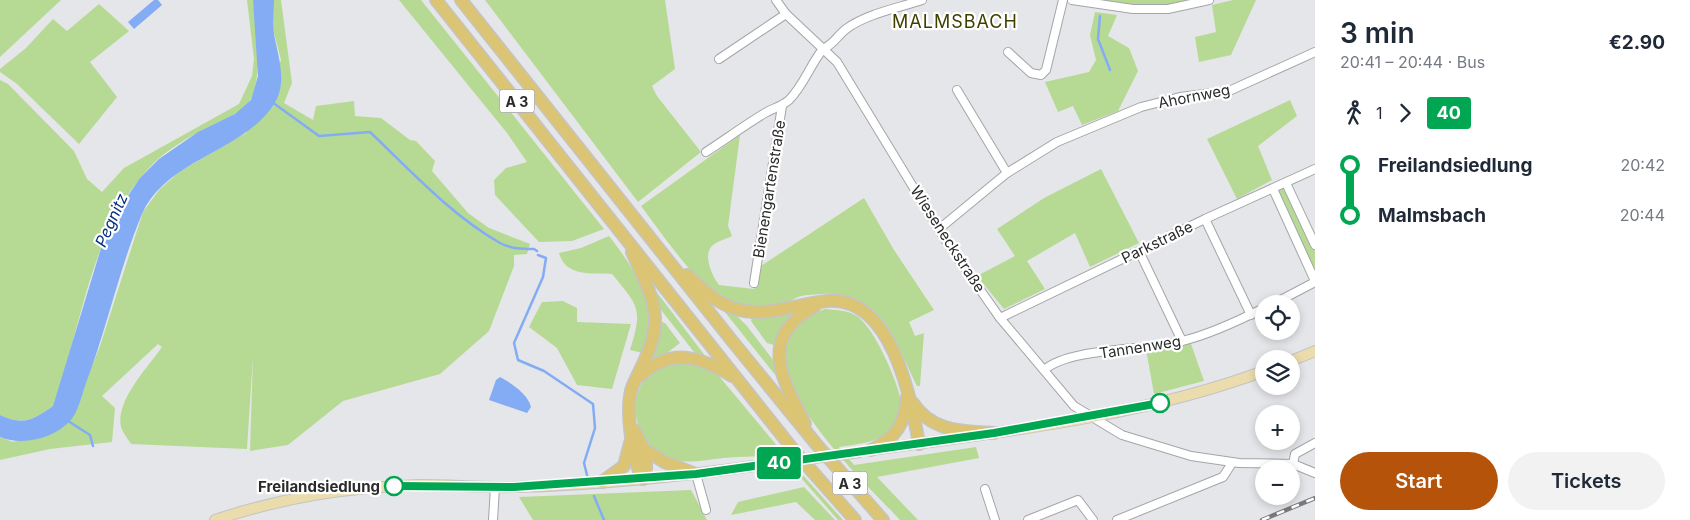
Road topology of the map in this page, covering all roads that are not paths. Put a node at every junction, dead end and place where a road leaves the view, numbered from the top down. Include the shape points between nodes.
1 (436, 0) edge
2 (461, 0) edge
3 (776, 0) edge
4 (922, 0) edge
5 (1063, 0) edge
6 (1072, 0) edge
7 (1209, 0) edge
8 (786, 14) junction
9 (823, 48) junction
10 (1008, 52) dead end
11 (1315, 52) edge
12 (719, 60) dead end
13 (957, 90) dead end
14 (782, 106) junction
15 (706, 152) dead end
16 (1315, 169) edge
17 (1007, 173) junction
18 (1286, 183) junction
19 (1273, 189) junction
20 (1205, 219) junction
21 (939, 229) junction
22 (625, 236) junction
23 (1315, 245) edge
24 (659, 248) junction
25 (1139, 251) junction
26 (1315, 282) edge
27 (754, 284) dead end
28 (1290, 295) edge
29 (826, 301) junction
30 (1255, 313) edge
31 (1251, 315) junction
32 (1000, 318) junction
33 (1182, 341) junction
34 (1315, 351) edge
35 (1300, 357) edge
36 (1044, 370) junction
37 (1255, 374) edge
38 (637, 378) junction
39 (738, 380) junction
40 (908, 390) junction
41 (912, 402) junction
42 (1089, 416) junction
43 (631, 424) junction
44 (994, 433) junction
45 (1315, 443) edge
46 (919, 444) junction
47 (817, 445) junction
48 (644, 449) junction
49 (866, 451) junction
50 (1294, 460) edge
51 (1232, 463) junction
52 (1255, 463) edge
53 (1300, 467) edge
54 (1315, 473) edge
55 (696, 474) junction
56 (643, 479) junction
57 (602, 482) junction
58 (495, 487) junction
59 (985, 489) dead end
60 (706, 510) dead end
61 (215, 520) edge
62 (493, 520) edge
63 (855, 520) edge
64 (883, 520) edge
65 (995, 520) edge
66 (1028, 520) edge
67 (1093, 520) edge
68 (1117, 520) edge

1 - 22 highway, A 3
2 - 24 highway, A 3
3 - 8 street, Wieseneckstraße
4 - 9 street via 846,29 832,45
5 - 10 street via 1046,70 1041,75 1031,73
6 - 7 street via 1132,9 1168,9
8 - 9 street, Wieseneckstraße
8 - 12 street
9 - 14 street, Bienengartenstraße via 810,74
9 - 21 street, Wieseneckstraße via 837,62
11 - 17 street, Ahornweg via 1229,90 1180,97 1099,123 1057,142
13 - 17 street
14 - 15 street via 766,112
14 - 27 street, Bienengartenstraße
16 - 18 street, Parkstraße
17 - 21 street, Ahornweg
18 - 19 street, Parkstraße
18 - 23 street
19 - 20 street, Parkstraße
19 - 26 street
20 - 25 street, Parkstraße
20 - 31 street
21 - 32 street, Wieseneckstraße
22 - 38 highway via 654,312 652,341
22 - 39 highway, A 3
24 - 29 highway via 714,298 734,309 769,311
24 - 47 highway, A 3
25 - 32 street, Parkstraße
25 - 33 street
26 - 28 street
29 - 40 highway via 853,305 874,320 889,344
29 - 47 highway via 800,314 791,324 779,345 778,358 792,399
30 - 31 street, Tannenweg
31 - 33 street, Tannenweg
32 - 36 street, Wieseneckstraße
33 - 36 street, Tannenweg via 1071,358
34 - 35 main road
36 - 42 street, Wieseneckstraße via 1074,406
37 - 42 main road via 1179,398
38 - 39 highway via 659,361 684,357 708,362
38 - 43 highway via 630,395
39 - 63 highway, A 3
40 - 41 highway
40 - 49 highway via 905,416 897,432
41 - 44 highway via 936,425
41 - 46 highway
42 - 44 main road
42 - 51 street, Wieseneckstraße via 1122,435 1191,456
43 - 48 highway
43 - 56 highway via 636,461
43 - 57 highway via 624,466
44 - 46 main road
45 - 50 street via 1295,454
46 - 49 main road
47 - 64 highway, A 3
48 - 55 highway via 664,462
48 - 56 highway via 646,469
49 - 55 main road, bridge
51 - 52 street, Wieseneckstraße
51 - 68 street via 1223,477
53 - 54 street
55 - 56 main road
55 - 60 street
56 - 57 main road
57 - 58 main road
58 - 61 main road via 423,485 343,489 285,499
58 - 62 street
59 - 65 street
66 - 67 street via 1078,500

